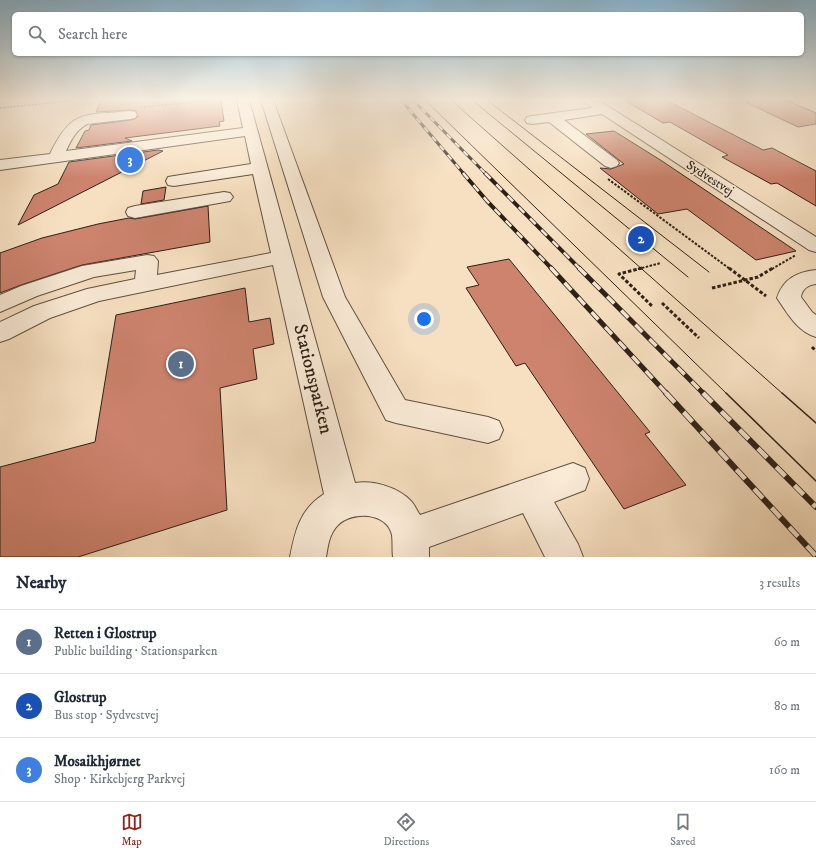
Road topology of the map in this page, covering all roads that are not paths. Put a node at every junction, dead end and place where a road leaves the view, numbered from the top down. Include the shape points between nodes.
1 (75, 126) edge
2 (250, 126) edge
3 (276, 126) edge
4 (564, 126) edge
5 (630, 126) edge
6 (251, 131) junction
7 (56, 157) junction
8 (611, 163) dead end
9 (0, 166) edge
10 (260, 168) junction
11 (174, 181) dead end
12 (224, 197) dead end
13 (135, 212) dead end
14 (816, 246) edge
15 (282, 257) junction
16 (816, 277) edge
17 (145, 285) junction
18 (29, 291) junction
19 (0, 304) edge
20 (42, 312) junction
21 (816, 328) edge
22 (0, 333) edge
23 (488, 430) dead end
24 (573, 479) dead end
25 (531, 494) junction
26 (343, 502) junction
27 (411, 546) edge
28 (308, 557) edge
29 (565, 557) edge

1 - 7 street via 69,131
2 - 6 street, Stationsparken
3 - 23 street via 334,297 396,411
4 - 8 street
5 - 14 street, Sydvestvej
6 - 7 street
6 - 10 street, Stationsparken
7 - 9 street
10 - 11 street
10 - 15 street, Stationsparken
12 - 13 street
15 - 17 street
15 - 26 street, Stationsparken
16 - 21 street via 809,277 797,283 790,290 789,298 803,318
17 - 18 street via 146,260 90,271
17 - 20 street via 95,294
18 - 19 street
18 - 20 street
20 - 22 street
24 - 25 street
25 - 27 street
25 - 29 street
26 - 27 street via 360,498 377,499 392,507 404,519
26 - 28 street via 327,512 315,527 308,546

